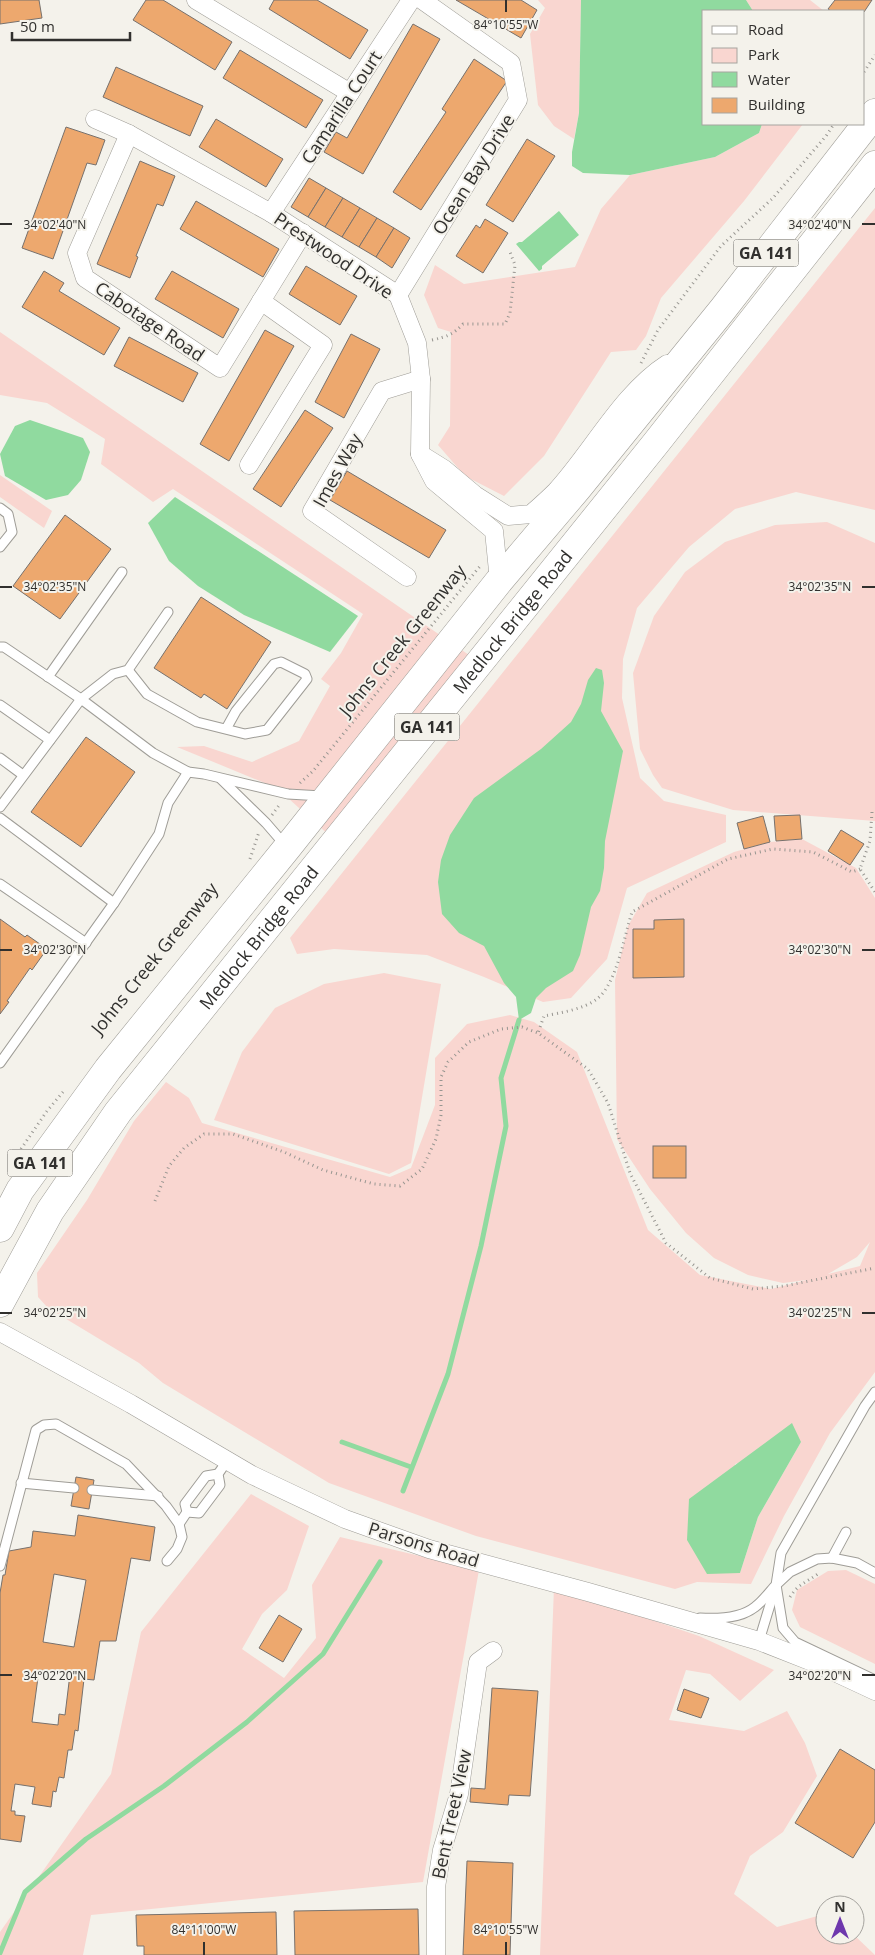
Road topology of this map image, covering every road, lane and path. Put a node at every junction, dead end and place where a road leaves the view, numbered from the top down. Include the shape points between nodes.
1 (196, 0) edge
2 (412, 0) edge
3 (422, 0) edge
4 (875, 54) edge
5 (865, 70) edge
6 (350, 93) junction
7 (875, 113) edge
8 (95, 119) dead end
9 (833, 125) edge
10 (129, 134) junction
11 (875, 164) edge
12 (271, 213) junction
13 (303, 233) junction
14 (510, 252) dead end
15 (398, 295) junction
16 (261, 301) junction
17 (417, 343) junction
18 (690, 349) junction
19 (639, 367) dead end
20 (421, 379) junction
21 (420, 454) junction
22 (248, 465) dead end
23 (0, 508) edge
24 (494, 531) junction
25 (0, 547) edge
26 (122, 572) dead end
27 (407, 577) dead end
28 (499, 581) junction
29 (168, 612) dead end
30 (0, 647) edge
31 (128, 670) junction
32 (48, 677) junction
33 (81, 699) junction
34 (0, 705) edge
35 (226, 729) junction
36 (50, 740) junction
37 (0, 758) edge
38 (188, 772) junction
39 (23, 776) junction
40 (221, 779) junction
41 (288, 794) junction
42 (328, 796) junction
43 (0, 806) edge
44 (872, 812) dead end
45 (0, 818) edge
46 (266, 823) junction
47 (287, 848) junction
48 (249, 861) dead end
49 (860, 869) junction
50 (0, 884) edge
51 (875, 892) edge
52 (114, 903) junction
53 (86, 943) junction
54 (538, 1033) junction
55 (0, 1063) edge
56 (65, 1090) dead end
57 (20, 1150) dead end
58 (155, 1201) dead end
59 (0, 1228) edge
60 (875, 1268) edge
61 (0, 1303) edge
62 (0, 1332) edge
63 (875, 1392) edge
64 (222, 1467) junction
65 (21, 1483) junction
66 (74, 1488) dead end
67 (92, 1490) dead end
68 (158, 1496) junction
69 (187, 1512) junction
70 (179, 1524) junction
71 (846, 1532) dead end
72 (832, 1558) junction
73 (167, 1561) dead end
74 (0, 1566) edge
75 (823, 1569) dead end
76 (875, 1573) edge
77 (776, 1585) junction
78 (790, 1599) dead end
79 (676, 1617) junction
80 (759, 1641) junction
81 (493, 1651) dead end
82 (875, 1680) edge
83 (875, 1691) edge
84 (436, 1955) edge

1 - 6 street
2 - 6 street, Camarilla Court
3 - 15 street, Ocean Bay Drive via 510,62 518,100
4 - 5 path
6 - 12 street, Camarilla Court
7 - 18 highway, Medlock Bridge Road / GA 141
8 - 10 street, Prestwood Drive
9 - 19 path via 773,198 722,246 658,330
10 - 12 street, Prestwood Drive
10 - 16 street, Cabotage Road via 77,253 84,278 220,368
11 - 61 highway, Medlock Bridge Road / GA 141 via 656,443 118,1112 50,1211
12 - 13 street, Prestwood Drive
13 - 15 street, Prestwood Drive
13 - 16 street
14 - 17 path via 515,265 510,313 505,324 463,324 447,337
15 - 17 street, Prestwood Drive
16 - 22 street via 323,346
17 - 20 street, Prestwood Drive
18 - 21 street, Medlock Bridge Road via 659,369 640,387 556,491 531,514 508,516
18 - 28 highway, Medlock Bridge Road / GA 141
20 - 21 street, Prestwood Drive
20 - 27 street, Imes Way via 382,391 312,511
21 - 24 street, Prestwood Drive via 434,481
23 - 25 lane via 8,514 12,532
24 - 28 street
24 - 41 path, Johns Creek Greenway via 485,541 482,564 313,771
26 - 32 lane
28 - 42 highway, Medlock Bridge Road / GA 141
29 - 31 lane
30 - 32 lane
31 - 33 lane via 113,674
31 - 35 lane via 147,694 197,722
32 - 33 lane
33 - 36 lane
33 - 38 lane via 153,753
34 - 36 lane
35 - 35 lane via 245,734 267,730 307,679 305,674 281,662 274,664
36 - 39 lane
37 - 39 lane
38 - 40 lane
38 - 52 lane via 168,803 159,834
39 - 43 lane
40 - 41 lane
40 - 46 lane
41 - 42 lane
41 - 46 path, Johns Creek Greenway
42 - 47 highway, Medlock Bridge Road / GA 141
44 - 49 path via 870,840
45 - 52 lane
46 - 47 lane
46 - 48 path, Johns Creek Greenway via 258,833
47 - 59 highway, Medlock Bridge Road / GA 141 via 108,1069 20,1190
49 - 51 path
49 - 54 path via 852,872 813,852 781,849 728,858 632,912 611,981 596,999 568,1011 544,1016
50 - 53 lane
52 - 53 lane
53 - 55 lane
54 - 58 path via 522,1027 501,1029 469,1042 448,1062 441,1077 441,1115 436,1139 422,1169 400,1186 374,1184 323,1170 234,1134 204,1134 184,1148 169,1166
54 - 60 path via 588,1069 608,1103 630,1172 666,1243 710,1278 753,1289
56 - 57 path
62 - 64 street, Parsons Road via 123,1400
63 - 77 lane via 781,1553
64 - 69 lane via 206,1476 185,1504
64 - 69 lane via 220,1485 199,1513
64 - 79 street, Parsons Road via 252,1475 330,1513 429,1549
65 - 66 lane
65 - 68 lane via 36,1430 56,1424 126,1464
65 - 74 lane
67 - 68 lane
68 - 70 lane
69 - 70 lane
70 - 73 lane via 182,1537
71 - 72 lane
72 - 76 lane via 857,1563
72 - 77 lane via 817,1559 790,1572
75 - 78 path via 796,1587
77 - 79 lane via 754,1608 736,1615 716,1619
77 - 80 lane
77 - 82 lane via 783,1628 795,1642
79 - 80 street, Parsons Road
80 - 83 street, Parsons Road
81 - 84 street, Bent Treet View via 478,1662 459,1794 442,1850 436,1887

